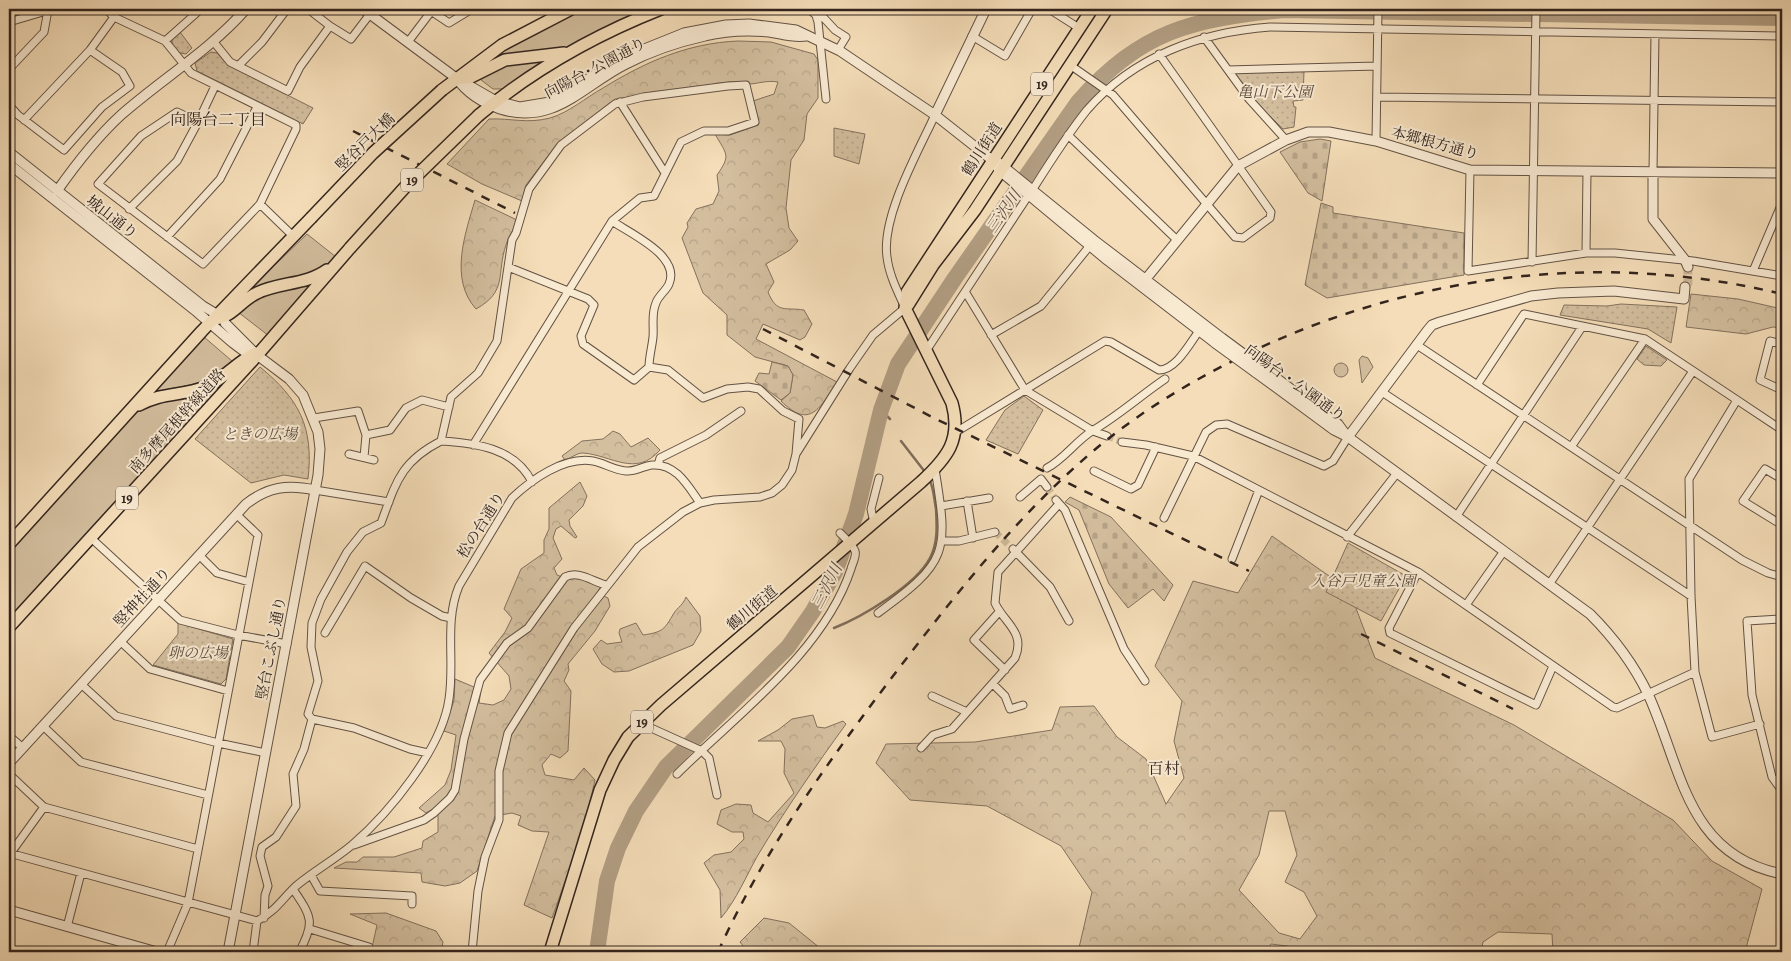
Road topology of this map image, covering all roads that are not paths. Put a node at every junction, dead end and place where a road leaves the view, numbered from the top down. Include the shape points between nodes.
1 (106, 9) edge
2 (201, 9) edge
3 (246, 9) edge
4 (287, 9) edge
5 (308, 9) edge
6 (472, 9) edge
7 (571, 9) edge
8 (661, 9) edge
9 (811, 9) edge
10 (986, 9) edge
11 (1032, 9) edge
12 (1048, 9) edge
13 (1092, 9) edge
14 (1107, 9) edge
15 (1378, 9) edge
16 (1536, 9) edge
17 (50, 10) edge
18 (431, 10) edge
19 (367, 12) edge
20 (114, 17) junction
21 (817, 19) junction
22 (9, 22) edge
23 (1378, 25) junction
24 (330, 26) junction
25 (1079, 28) junction
26 (1536, 33) junction
27 (1655, 34) junction
28 (972, 36) junction
29 (1204, 36) junction
30 (1782, 36) edge
31 (165, 41) junction
32 (213, 41) junction
33 (820, 41) junction
34 (408, 42) junction
35 (90, 50) junction
36 (573, 50) junction
37 (838, 50) junction
38 (1159, 54) junction
39 (184, 64) junction
40 (1070, 65) junction
41 (238, 66) junction
42 (1377, 66) junction
43 (9, 69) edge
44 (1228, 70) junction
45 (461, 74) junction
46 (215, 86) junction
47 (1104, 89) junction
48 (1377, 97) junction
49 (826, 98) dead end
50 (1535, 100) junction
51 (1654, 101) junction
52 (620, 102) junction
53 (1782, 102) edge
54 (9, 105) edge
55 (257, 107) junction
56 (487, 108) junction
57 (935, 116) junction
58 (24, 120) junction
59 (198, 122) junction
60 (1068, 135) junction
61 (1286, 140) junction
62 (1376, 141) junction
63 (9, 152) edge
64 (992, 160) junction
65 (9, 164) edge
66 (1238, 166) junction
67 (1002, 168) junction
68 (1470, 170) junction
69 (1534, 170) junction
70 (1587, 170) junction
71 (1652, 171) junction
72 (665, 173) junction
73 (1782, 173) edge
74 (1028, 190) junction
75 (57, 191) junction
76 (1782, 203) edge
77 (260, 204) junction
78 (1206, 204) junction
79 (129, 209) junction
80 (612, 222) junction
81 (293, 236) junction
82 (167, 238) junction
83 (1177, 240) junction
84 (1092, 243) junction
85 (1586, 253) junction
86 (1532, 262) junction
87 (337, 263) junction
88 (1686, 264) junction
89 (508, 267) junction
90 (1753, 271) junction
91 (165, 276) junction
92 (1782, 276) edge
93 (1145, 280) junction
94 (1685, 287) tunnel mouth
95 (568, 290) junction
96 (966, 293) junction
97 (906, 308) junction
98 (213, 319) junction
99 (1582, 327) junction
100 (1199, 331) junction
101 (991, 334) junction
102 (1644, 339) junction
103 (1219, 341) junction
104 (1782, 344) edge
105 (1417, 345) junction
106 (925, 348) junction
107 (251, 353) junction
108 (650, 367) junction
109 (1693, 371) junction
110 (1165, 379) dead end
111 (1477, 384) junction
112 (300, 389) junction
113 (1025, 390) junction
114 (1782, 390) edge
115 (1382, 392) junction
116 (1737, 400) junction
117 (449, 407) junction
118 (741, 411) dead end
119 (127, 414) junction
120 (1523, 415) junction
121 (314, 418) junction
122 (1782, 430) edge
123 (1093, 431) junction
124 (956, 432) junction
125 (366, 435) junction
126 (1107, 436) tunnel mouth
127 (1348, 437) junction
128 (441, 441) junction
129 (1122, 442) tunnel mouth
130 (473, 445) junction
131 (1156, 447) junction
132 (1571, 447) junction
133 (349, 454) dead end
134 (796, 454) junction
135 (1193, 456) junction
136 (364, 457) junction
137 (374, 460) dead end
138 (658, 465) junction
139 (1490, 465) junction
140 (1047, 468) dead end
141 (934, 471) junction
142 (1094, 471) dead end
143 (1397, 474) junction
144 (879, 478) dead end
145 (1782, 479) edge
146 (1620, 480) junction
147 (532, 482) junction
148 (1047, 487) dead end
149 (315, 490) junction
150 (1258, 490) junction
151 (1020, 497) dead end
152 (989, 498) dead end
153 (968, 501) junction
154 (389, 502) junction
155 (700, 503) junction
156 (941, 506) junction
157 (236, 514) junction
158 (1456, 517) junction
159 (1164, 518) dead end
160 (874, 523) junction
161 (1782, 525) edge
162 (1690, 526) junction
163 (1586, 529) junction
164 (995, 532) dead end
165 (841, 534) dead end
166 (1348, 537) junction
167 (91, 538) junction
168 (973, 538) junction
169 (942, 542) junction
170 (9, 544) edge
171 (852, 546) junction
172 (1014, 550) junction
173 (1504, 551) junction
174 (199, 555) junction
175 (1232, 559) dead end
176 (1418, 572) junction
177 (1782, 577) edge
178 (249, 582) junction
179 (1550, 583) junction
180 (606, 584) junction
181 (1690, 596) junction
182 (158, 599) junction
183 (1466, 605) junction
184 (999, 612) junction
185 (878, 613) dead end
186 (450, 618) junction
187 (1782, 619) edge
188 (1069, 621) dead end
189 (9, 627) edge
190 (325, 633) dead end
191 (238, 636) junction
192 (120, 641) junction
193 (286, 644) junction
194 (1553, 666) junction
195 (1005, 670) junction
196 (1695, 672) junction
197 (1145, 681) dead end
198 (81, 684) junction
199 (993, 684) junction
200 (228, 690) junction
201 (1648, 694) junction
202 (932, 696) dead end
203 (1023, 705) dead end
204 (967, 712) junction
205 (312, 719) junction
206 (640, 723) junction
207 (1760, 724) junction
208 (42, 726) junction
209 (9, 736) edge
210 (218, 743) junction
211 (22, 748) junction
212 (921, 748) dead end
213 (700, 749) junction
214 (266, 752) junction
215 (428, 753) junction
216 (9, 763) edge
217 (9, 774) edge
218 (677, 774) dead end
219 (1782, 791) edge
220 (717, 795) dead end
221 (208, 796) junction
222 (44, 808) junction
223 (351, 846) junction
224 (198, 849) junction
225 (9, 853) edge
226 (81, 873) junction
227 (1782, 874) edge
228 (310, 875) junction
229 (293, 889) junction
230 (188, 903) junction
231 (412, 904) dead end
232 (9, 910) edge
233 (235, 915) junction
234 (261, 919) junction
235 (67, 927) junction
236 (310, 929) junction
237 (369, 947) dead end
238 (157, 952) edge
239 (167, 952) edge
240 (228, 952) edge
241 (253, 952) edge
242 (299, 952) edge
243 (472, 952) edge
244 (550, 952) edge

1 - 20 street
2 - 31 street
3 - 32 street
4 - 41 street via 262,42
5 - 24 street
6 - 18 street via 449,23
7 - 45 main road via 502,45
8 - 36 main road, 19 via 610,30
9 - 21 street
10 - 28 street
11 - 28 street via 1004,56
12 - 25 street
13 - 25 main road, 鶴川街道 / 19
14 - 40 main road, 鶴川街道 / 19
15 - 23 street
16 - 26 street
17 - 22 street
17 - 43 street via 44,32
18 - 34 street
19 - 24 street via 351,39
19 - 34 street
20 - 31 street
20 - 35 street
21 - 33 street
21 - 37 street via 822,16 846,37
23 - 26 street
23 - 29 street via 1270,27
23 - 42 street
24 - 41 street via 288,91
25 - 64 main road, 鶴川街道 / 19
26 - 27 street
26 - 50 street
27 - 30 street
27 - 51 street
28 - 57 street
29 - 38 street
29 - 44 street
31 - 39 street
32 - 39 street
32 - 41 street via 230,62
33 - 37 street, 向陽台･公園通り
33 - 49 street
33 - 56 street, 向陽台･公園通り via 796,30 749,24 684,33 622,58 550,102 513,109
34 - 45 street, 向陽台･公園通り via 445,69
35 - 58 street
35 - 58 street via 122,72 130,86 102,107 64,150
36 - 45 main road via 505,60 469,78
36 - 56 main road, 19
37 - 57 street, 向陽台･公園通り
38 - 47 street
38 - 66 street
39 - 46 street via 191,73
39 - 75 street via 105,132
40 - 47 street
40 - 67 main road, 鶴川街道 / 19
42 - 44 street
42 - 48 street
44 - 61 street
45 - 56 street, 向陽台･公園通り via 463,88
45 - 81 main road, 竪谷戸大橋, bridge via 372,153
46 - 55 street
46 - 59 street
47 - 60 street
47 - 78 street via 1113,95
48 - 50 street
48 - 62 street
50 - 51 street
50 - 69 street
51 - 53 street
51 - 71 street
52 - 72 street
52 - 72 street via 746,86 755,122 728,131 704,131 681,142
52 - 89 street via 561,145 529,189 512,240
54 - 58 street
55 - 77 street via 296,125
55 - 82 street via 220,179
56 - 87 main road, 19, bridge via 407,185
57 - 64 street, 向陽台･公園通り
57 - 97 street via 887,231 889,269
59 - 79 street via 177,161
59 - 79 street via 177,112 142,136 100,181 98,184
60 - 74 street
60 - 83 street
61 - 62 street, 本郷根方通り via 1320,131
61 - 66 street, 本郷根方通り
62 - 68 street, 本郷根方通り
63 - 75 street, 城山通り
64 - 67 street, 向陽台・公園通り
64 - 97 main road, 鶴川街道 / 19 via 910,286 905,298
65 - 98 street, 城山通り
66 - 78 street, 本郷根方通り
66 - 78 street via 1271,212 1270,218 1239,239
67 - 74 street, 向陽台・公園通り
67 - 97 main road, 鶴川街道 / 19
68 - 69 street, 本郷根方通り
68 - 86 street via 1468,271
69 - 70 street, 本郷根方通り
69 - 86 street
70 - 71 street, 本郷根方通り
70 - 85 street
71 - 73 street, 本郷根方通り
71 - 88 street via 1653,219
72 - 80 street via 654,196 640,198
74 - 84 street, 向陽台・公園通り
74 - 96 street
75 - 91 street, 城山通り
76 - 90 street
77 - 81 street
77 - 82 street via 202,264
78 - 83 street, 本郷根方通り
79 - 82 street
80 - 95 street
80 - 108 street via 667,261 669,285 656,301 652,315
81 - 98 main road
83 - 93 street, 本郷根方通り
84 - 93 street, 向陽台・公園通り
84 - 100 street, 向陽台・公園通り
84 - 101 street via 1041,306
85 - 86 street
85 - 88 street via 1615,253
87 - 98 main road via 315,278 273,286 254,294
87 - 107 main road, 19 via 271,339
88 - 90 street
89 - 95 street
89 - 117 street via 497,341 478,373 451,397
90 - 92 street
91 - 98 street, 城山通り
91 - 98 street via 170,284
93 - 103 street, 向陽台・公園通り
94 - 105 street via 1684,299 1614,291 1531,296 1445,322 1427,331
95 - 108 street via 588,299 594,306 581,336 582,344 634,380
95 - 130 street
96 - 101 street
96 - 106 street
97 - 106 main road
97 - 134 street via 873,335
98 - 107 street
98 - 107 street
98 - 119 main road
99 - 102 street
99 - 111 street via 1524,314
99 - 120 street
100 - 103 street, 向陽台・公園通り
100 - 113 street via 1167,369 1159,370 1106,341
101 - 113 street
102 - 109 street
102 - 132 street
103 - 127 street, 向陽台・公園通り, bridge via 1338,424
104 - 114 street via 1770,341 1760,380
105 - 111 street
105 - 115 street
106 - 124 main road via 952,403
107 - 112 street, 竪台こぶし通り
107 - 112 street via 295,381
107 - 119 main road via 225,376 206,387 155,397
107 - 167 main road, 南多摩尾根幹線道路 / 19
108 - 134 street via 668,370 703,398 727,389 759,388 783,411 799,419
109 - 116 street
109 - 146 street
110 - 123 street
111 - 120 street
112 - 121 street, 竪台こぶし通り
113 - 123 street
113 - 124 street
115 - 127 street
115 - 139 street
116 - 122 street
116 - 162 street via 1689,479
117 - 125 street via 422,400 406,408 390,430
117 - 128 street
118 - 138 street via 706,435 660,458
119 - 170 main road
120 - 132 street
120 - 139 street
121 - 125 street via 358,411
121 - 149 street, 竪台こぶし通り via 320,449
123 - 126 street
123 - 140 street
124 - 141 main road, 鶴川街道 / 19 via 948,453
125 - 136 street
127 - 135 street via 1333,461 1324,466 1221,424 1206,432
127 - 143 street, 向陽台・公園通り
128 - 130 street
128 - 154 street via 411,461 395,483
129 - 131 street
130 - 147 street via 514,458
131 - 135 street
131 - 142 street via 1138,485 1131,489
132 - 146 street
133 - 136 street
134 - 155 street via 788,478 772,493 755,498
135 - 150 street
135 - 159 street
136 - 137 street
138 - 147 street, 松の台通り via 629,471 593,461 576,461
138 - 155 street via 670,468 682,478
139 - 158 street
139 - 163 street
141 - 156 street
141 - 160 main road, 鶴川街道 / 19
143 - 158 street, 向陽台・公園通り
143 - 166 street
144 - 160 street via 871,509
145 - 161 street via 1765,469 1743,501
146 - 162 street
146 - 163 street
147 - 186 street, 松の台通り via 505,508 459,586
148 - 151 street via 1041,478
149 - 154 street
149 - 157 street, 竪神社通り via 298,487 269,489
149 - 193 street, 竪台こぶし通り
150 - 166 street
150 - 175 street
152 - 153 street
153 - 156 street
153 - 168 street
154 - 205 street via 381,523 363,532 347,552 321,599 312,623 311,647 318,681 308,714
155 - 180 street via 638,547
156 - 169 street
157 - 174 street, 竪神社通り
157 - 178 street via 258,535
158 - 173 street, 向陽台・公園通り
160 - 171 main road, 鶴川街道 / 19
162 - 177 street via 1742,560
162 - 181 street
163 - 179 street
163 - 181 street
164 - 168 street
165 - 171 street
166 - 176 street
167 - 182 street
167 - 189 main road, 南多摩尾根幹線道路 / 19
168 - 169 street
169 - 185 street via 928,572
171 - 206 main road, 鶴川街道 / 19 via 832,559
171 - 213 street via 856,555 848,576 808,642 784,672
172 - 184 street via 998,572 995,603
172 - 188 street via 1050,587
172 - 197 street via 1058,502 1065,510 1124,649
173 - 179 street, 向陽台・公園通り
173 - 183 street
174 - 178 street via 217,573
174 - 182 street, 竪神社通り
176 - 183 street
176 - 194 street via 1389,628 1390,633 1536,704
178 - 191 street
179 - 201 street, 向陽台・公園通り via 1606,630 1632,664
180 - 223 street via 578,574 565,577 528,628 499,653 480,680 464,739 455,790 444,804 424,820
180 - 243 street via 570,634 508,733 499,771 499,820 485,857 478,891
181 - 196 street
182 - 191 street via 180,620
182 - 192 street, 竪神社通り
183 - 194 street
184 - 195 street via 1011,623 1019,648
184 - 195 street via 974,640
186 - 190 street via 411,598 365,566
186 - 215 street, 松の台通り via 449,700
187 - 207 street via 1747,621 1752,695
191 - 193 street
191 - 200 street
192 - 198 street, 竪神社通り
192 - 200 street via 150,669
193 - 214 street, 竪台こぶし通り
194 - 201 street via 1613,707
195 - 199 street
196 - 201 street
196 - 207 street via 1712,737
198 - 208 street, 竪神社通り
198 - 210 street via 116,716
199 - 203 street via 1005,696 1010,709
199 - 204 street
200 - 210 street
201 - 227 street, 向陽台・公園通り via 1684,790 1703,824 1732,854
202 - 204 street
204 - 212 street via 952,729 933,735
205 - 215 street via 354,728
205 - 234 street via 293,774 296,806 276,837 262,847 260,856 268,886
206 - 213 street
206 - 244 main road, 鶴川街道 / 19 via 614,760 600,790
207 - 219 street via 1772,777
208 - 211 street, 竪神社通り
208 - 221 street via 81,762
209 - 211 street
210 - 214 street
210 - 221 street
211 - 216 street, 竪神社通り
213 - 218 street
213 - 220 street via 709,758
214 - 233 street, 竪台こぶし通り
215 - 223 street, 松の台通り via 405,788
217 - 222 street
221 - 224 street
222 - 224 street
222 - 225 street
223 - 228 street, 松の台通り
224 - 230 street
225 - 226 street
226 - 230 street
226 - 235 street
228 - 229 street, 松の台通り
228 - 231 street via 320,891 412,896
229 - 234 street, 松の台通り via 282,903
229 - 236 street via 310,915
230 - 233 street
230 - 239 street
232 - 235 street
233 - 234 street
233 - 240 street, 竪台こぶし通り
234 - 241 street
235 - 238 street
236 - 237 street
236 - 242 street

